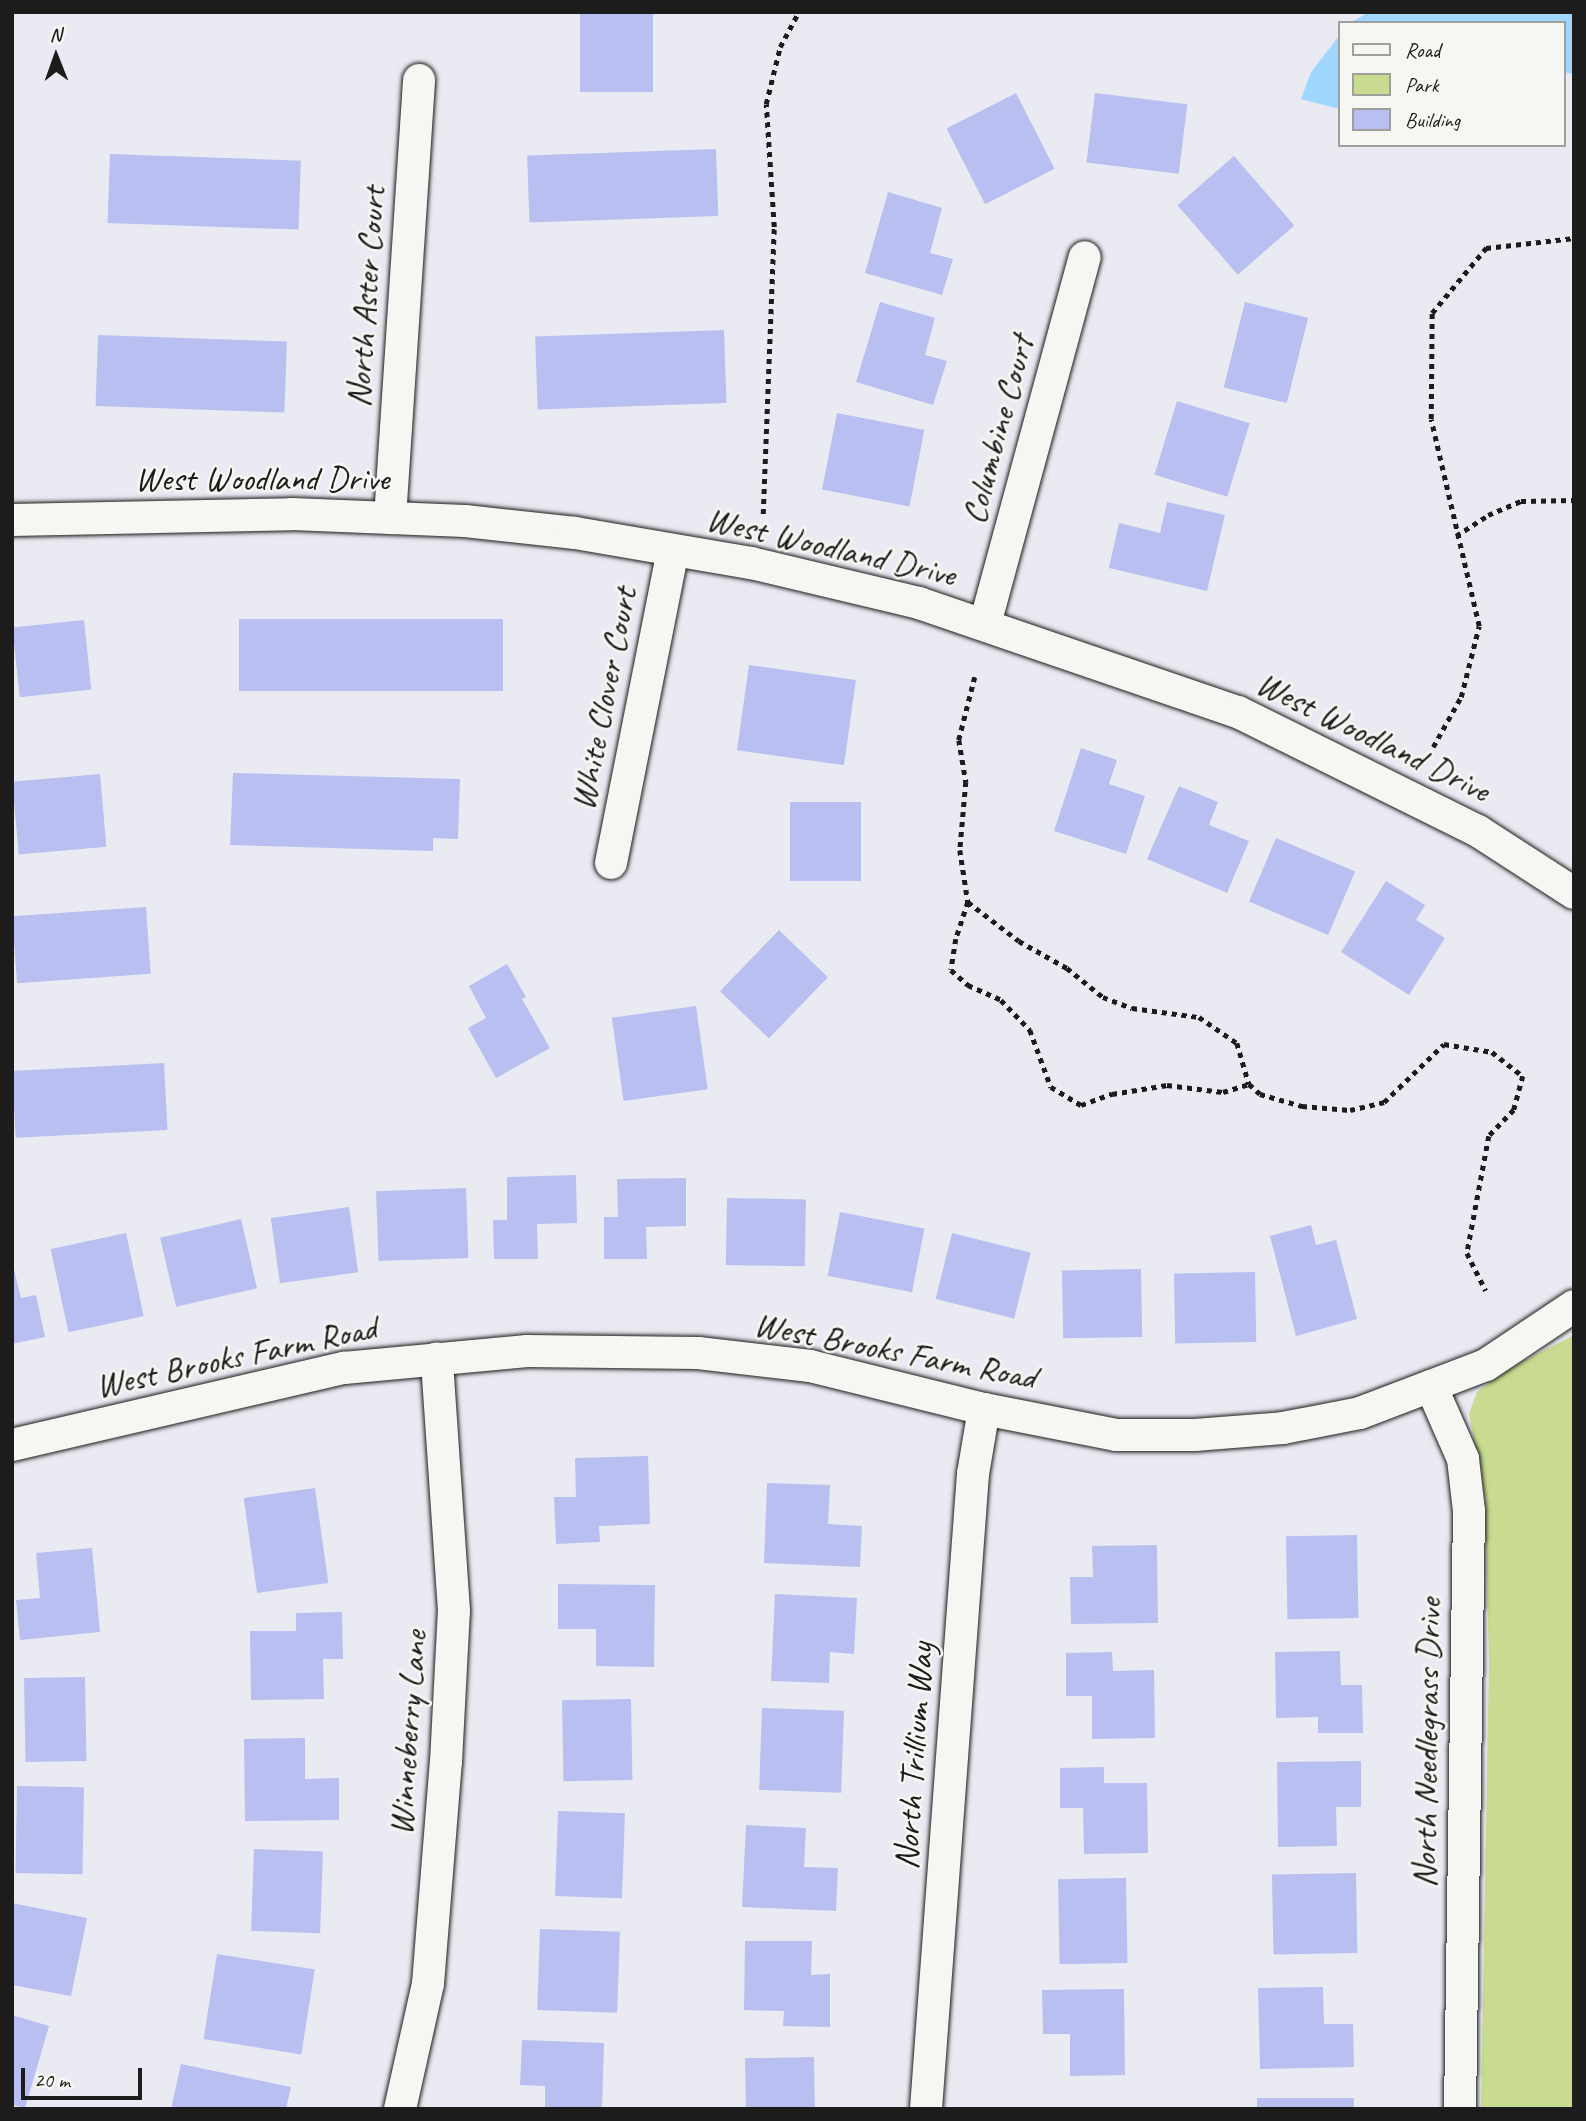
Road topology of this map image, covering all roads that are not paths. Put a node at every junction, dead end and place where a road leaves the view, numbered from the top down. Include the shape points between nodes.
1 (419, 80) dead end
2 (1086, 257) dead end
3 (390, 518) junction
4 (12, 520) edge
5 (673, 551) junction
6 (985, 624) junction
7 (611, 863) dead end
8 (1574, 893) edge
9 (1574, 1306) edge
10 (437, 1359) junction
11 (1431, 1386) junction
12 (984, 1409) junction
13 (12, 1445) edge
14 (400, 2109) edge
15 (926, 2109) edge
16 (1460, 2109) edge

1 - 3 street, North Aster Court
2 - 6 street, Columbine Court
3 - 4 street, West Woodland Drive via 292,514
3 - 5 street, West Woodland Drive via 575,533
5 - 6 street, West Woodland Drive via 751,563 919,603
5 - 7 street, White Clover Court
6 - 8 street, West Woodland Drive via 1238,712 1478,831
9 - 11 street, West Brooks Farm Road via 1486,1365
10 - 12 street, West Brooks Farm Road via 527,1350 698,1353 810,1366
10 - 13 street, West Brooks Farm Road via 344,1368
10 - 14 street, Winneberry Lane via 454,1611 448,1735 428,1983
11 - 12 street, West Brooks Farm Road via 1360,1413 1283,1428 1195,1435 1116,1435
11 - 16 street, North Needlegrass Drive via 1463,1459 1469,1511
12 - 15 street, North Trillium Way via 973,1474

